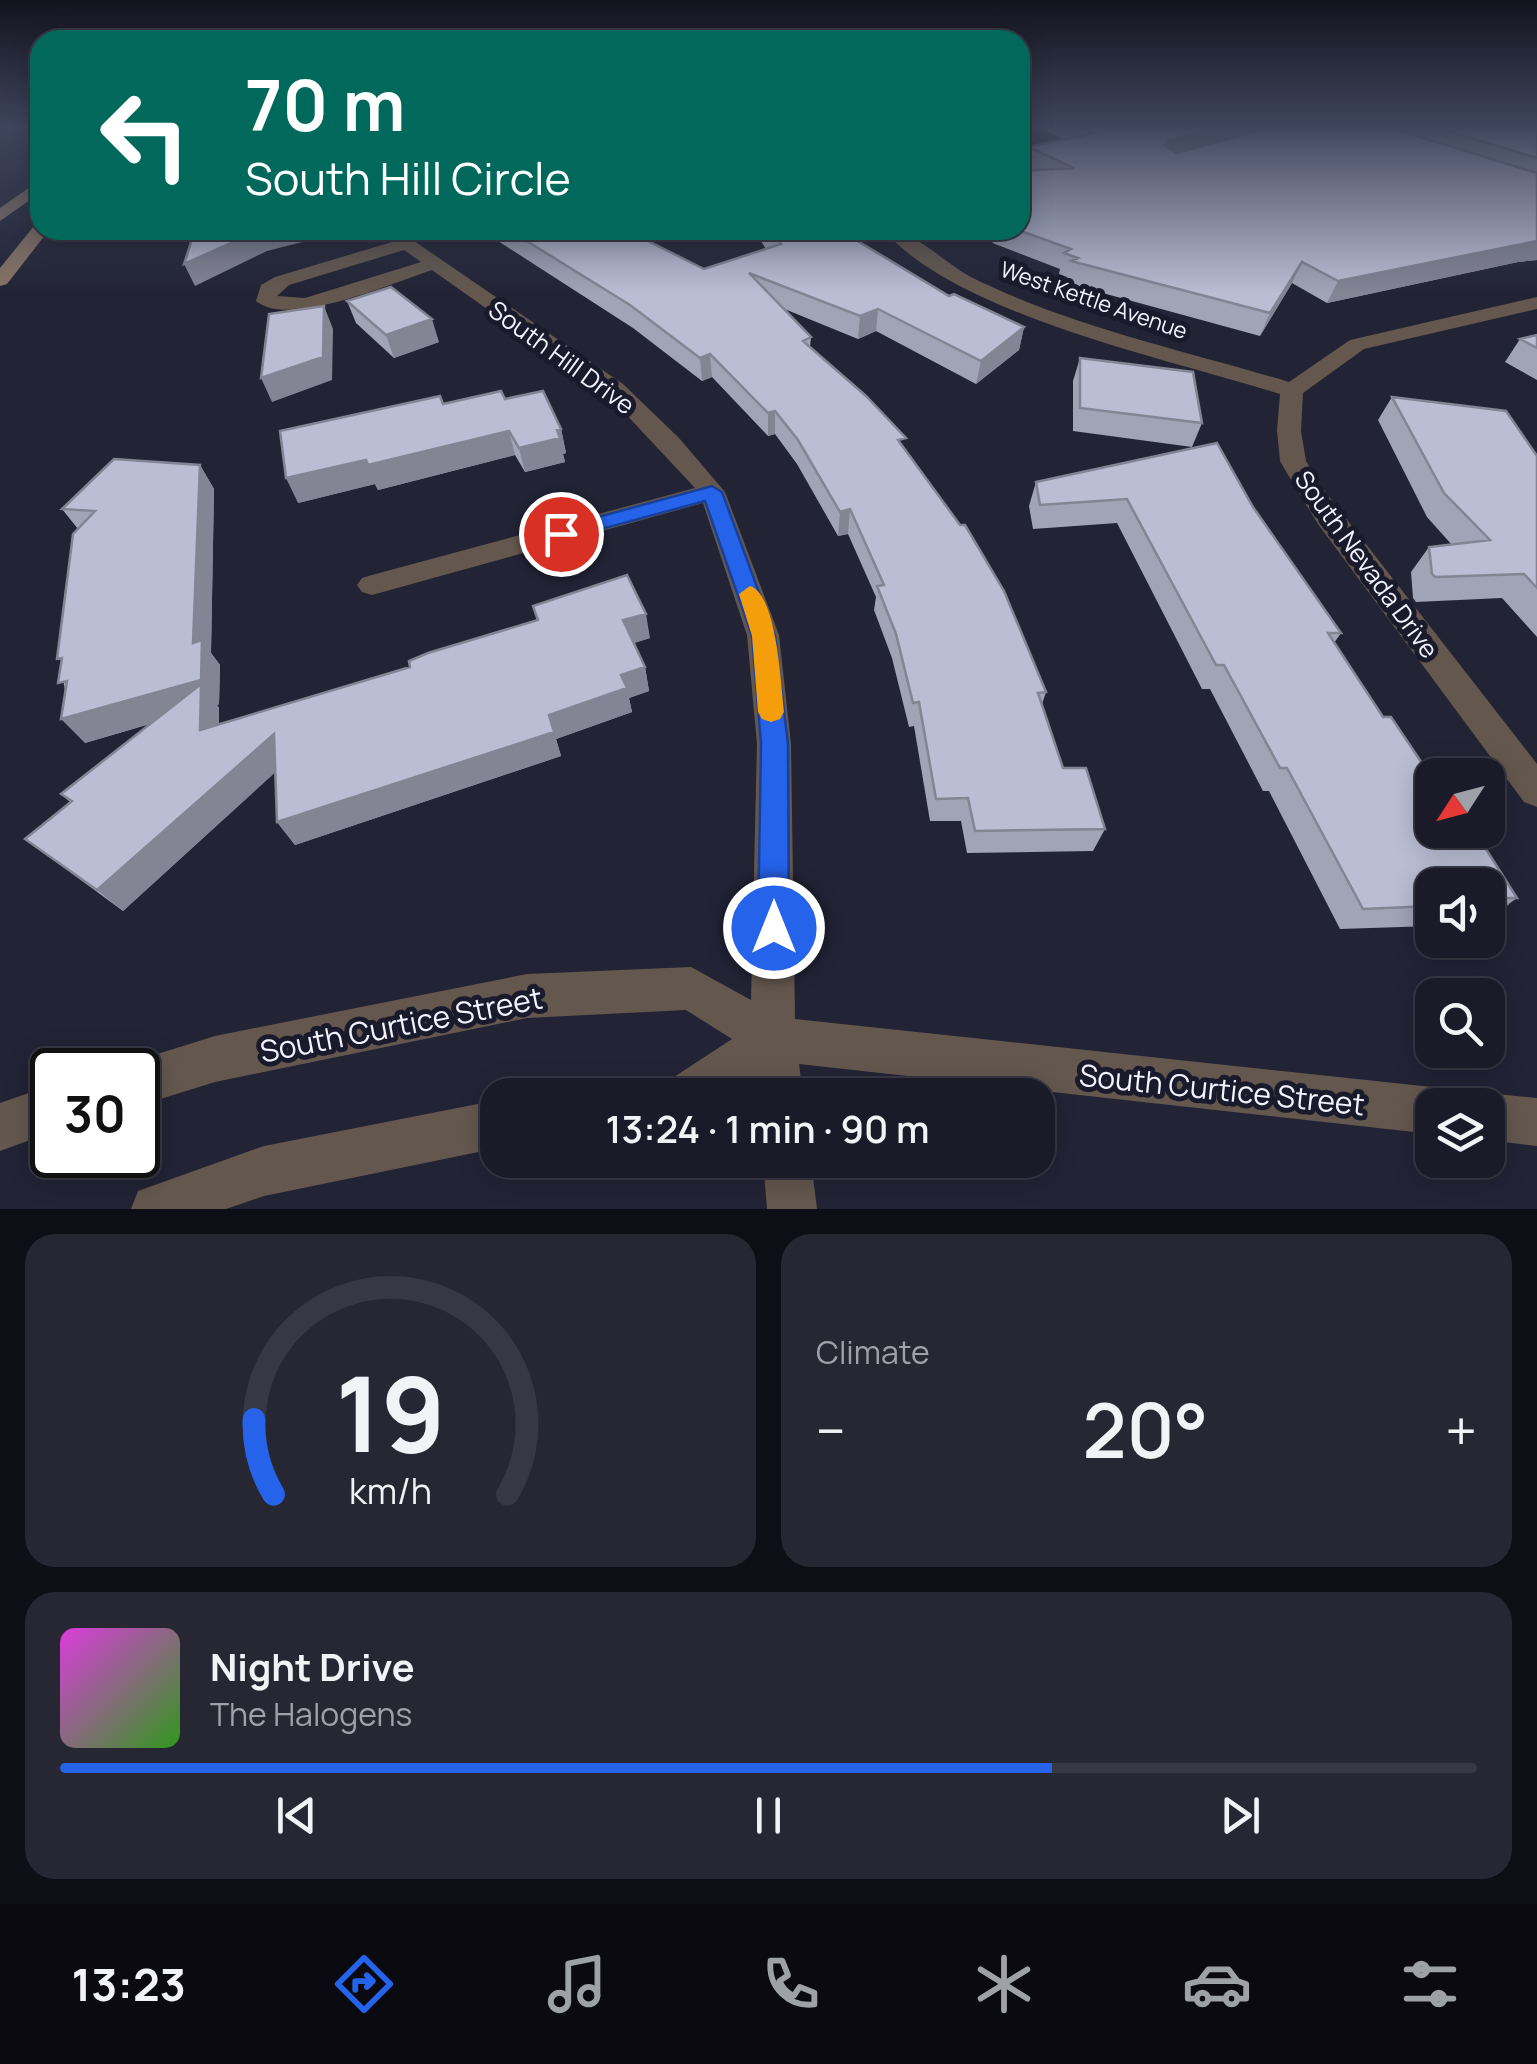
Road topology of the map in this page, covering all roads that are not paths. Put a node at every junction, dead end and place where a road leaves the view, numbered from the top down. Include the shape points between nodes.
1 (30, 192) edge
2 (0, 216) edge
3 (32, 240) edge
4 (387, 240) edge
5 (399, 240) edge
6 (903, 240) edge
7 (433, 264) junction
8 (0, 280) edge
9 (1537, 303) edge
10 (1292, 390) junction
11 (712, 492) junction
12 (372, 585) dead end
13 (1537, 791) edge
14 (774, 1039) junction
15 (160, 1076) edge
16 (713, 1078) edge
17 (778, 1078) edge
18 (1415, 1110) edge
19 (30, 1117) edge
20 (1505, 1119) edge
21 (1537, 1122) edge
22 (0, 1128) edge
23 (480, 1128) edge
24 (789, 1178) edge
25 (156, 1209) edge
26 (792, 1209) edge

1 - 2 main road
3 - 8 main road
4 - 7 street, South Hill Drive via 268,289 266,301 306,304
5 - 7 street, South Hill Drive
6 - 10 street, West Kettle Avenue via 960,279 1028,308
7 - 11 street, South Hill Drive via 616,389
9 - 10 street via 1357,344
10 - 13 street, South Nevada Drive via 1292,461 1306,485
11 - 12 street
11 - 14 street, South Hill Drive via 764,636 774,744
14 - 15 street, South Curtice Street via 691,988 527,996 215,1059
14 - 16 street
14 - 17 street, South Hill Drive
14 - 18 street, South Curtice Street
19 - 22 street
20 - 21 street
23 - 25 street via 264,1171
24 - 26 street

